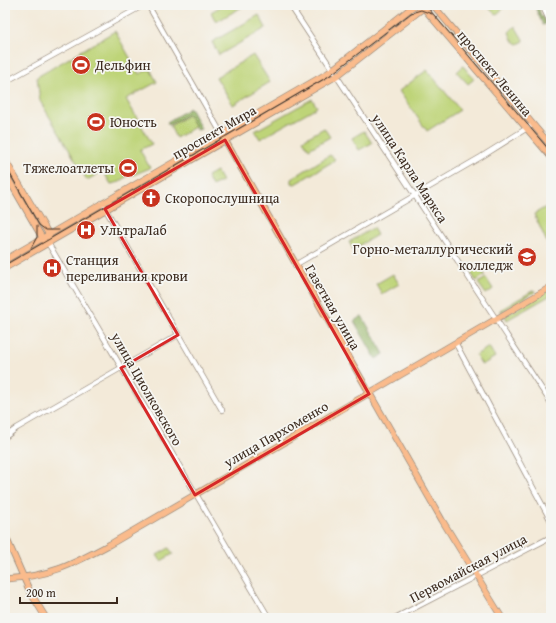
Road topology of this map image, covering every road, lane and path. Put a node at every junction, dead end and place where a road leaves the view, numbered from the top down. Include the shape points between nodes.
1 (144, 5) edge
2 (148, 5) edge
3 (290, 5) edge
4 (415, 5) edge
5 (433, 5) edge
6 (542, 5) edge
7 (424, 6) edge
8 (551, 24) edge
9 (333, 69) junction
10 (338, 75) junction
11 (5, 82) edge
12 (532, 124) junction
13 (527, 129) junction
14 (221, 133) junction
15 (225, 140) junction
16 (551, 146) edge
17 (551, 156) edge
18 (5, 160) edge
19 (5, 173) edge
20 (415, 196) junction
21 (102, 203) junction
22 (105, 209) junction
23 (48, 234) junction
24 (42, 238) junction
25 (48, 243) junction
26 (5, 260) edge
27 (295, 265) junction
28 (5, 268) edge
29 (551, 287) edge
30 (496, 320) junction
31 (178, 335) junction
32 (456, 344) junction
33 (121, 368) junction
34 (369, 394) junction
35 (551, 403) edge
36 (222, 410) dead end
37 (5, 437) edge
38 (195, 495) junction
39 (551, 521) edge
40 (5, 535) edge
41 (551, 537) edge
42 (475, 576) junction
43 (24, 578) junction
44 (5, 579) edge
45 (46, 618) edge
46 (269, 618) edge
47 (396, 618) edge
48 (502, 618) edge

1 - 11 street
2 - 14 street, Газетная улица
3 - 9 street, улица Карла Маркса
4 - 9 main road, проспект Мира
5 - 12 main road, проспект Ленина
6 - 8 street
7 - 10 main road, проспект Мира
7 - 13 main road, проспект Ленина
9 - 10 street, улица Карла Маркса
9 - 14 main road, проспект Мира
10 - 15 main road, проспект Мира
10 - 20 street, улица Карла Маркса
12 - 13 street
12 - 16 main road, проспект Ленина
13 - 17 main road, проспект Ленина
13 - 20 street
14 - 15 main road, Газетная улица
14 - 21 main road, проспект Мира
15 - 22 main road, проспект Мира
15 - 27 main road, Газетная улица
18 - 23 main road
19 - 24 main road, улица Циолковского
20 - 27 street
20 - 30 street, улица Карла Маркса
21 - 22 street
21 - 23 main road, проспект Мира
22 - 25 main road, проспект Мира
22 - 31 street
23 - 24 main road, проспект Мира
23 - 25 main road
24 - 25 main road, улица Циолковского
24 - 26 main road, проспект Мира
25 - 28 main road, проспект Мира
25 - 33 street, улица Циолковского
27 - 34 main road, Газетная улица
29 - 30 main road, улица Пархоменко
30 - 32 main road, улица Пархоменко
30 - 35 street, улица Карла Маркса
31 - 33 street
31 - 36 street
32 - 34 main road, улица Пархоменко
32 - 39 street
33 - 37 street
33 - 38 street, улица Циолковского
34 - 38 main road, улица Пархоменко
34 - 42 main road, Газетная улица
38 - 43 main road, улица Пархоменко via 70,566
38 - 46 street, улица Циолковского
40 - 43 main road
41 - 42 street, Первомайская улица
42 - 47 street, Первомайская улица
42 - 48 main road, Газетная улица
43 - 44 main road, улица Пархоменко
43 - 45 main road

